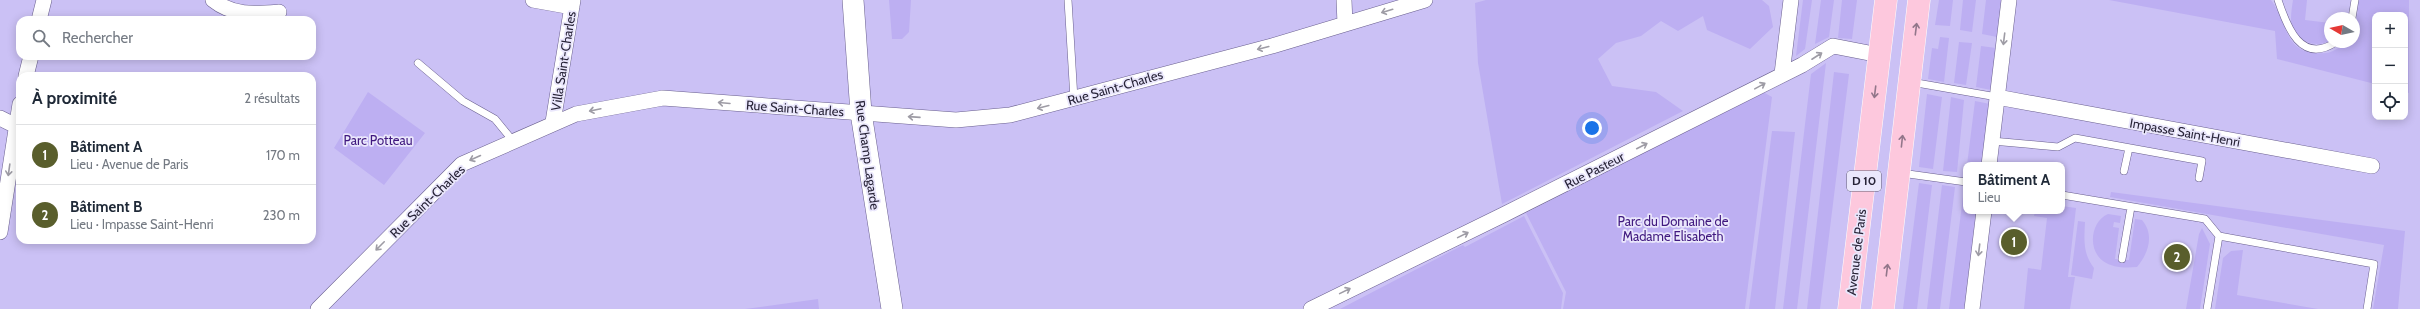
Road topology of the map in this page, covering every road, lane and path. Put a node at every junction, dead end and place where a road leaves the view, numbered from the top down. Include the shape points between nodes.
1 (44, 0) edge
2 (213, 0) edge
3 (534, 0) edge
4 (853, 0) edge
5 (1068, 0) edge
6 (1344, 0) edge
7 (1425, 0) edge
8 (1791, 0) edge
9 (1886, 0) edge
10 (1919, 0) edge
11 (2009, 0) edge
12 (2278, 0) edge
13 (2355, 0) edge
14 (573, 4) edge
15 (278, 12) dead end
16 (2353, 12) edge
17 (40, 16) edge
18 (1345, 24) junction
19 (2324, 48) edge
20 (1879, 53) junction
21 (1913, 55) junction
22 (30, 60) edge
23 (418, 63) dead end
24 (27, 72) edge
25 (1782, 74) junction
26 (1909, 82) junction
27 (1997, 97) junction
28 (1074, 99) junction
29 (861, 113) junction
30 (0, 118) edge
31 (553, 122) junction
32 (16, 126) joint
33 (513, 141) junction
34 (1992, 141) junction
35 (2129, 148) junction
36 (1989, 162) edge
37 (2372, 166) dead end
38 (2124, 171) dead end
39 (1898, 173) junction
40 (2199, 178) dead end
41 (1963, 182) edge
42 (2065, 196) edge
43 (2131, 207) junction
44 (1984, 214) edge
45 (0, 232) edge
46 (2219, 236) junction
47 (2122, 259) dead end
48 (318, 309) edge
49 (892, 309) edge
50 (1311, 309) edge
51 (1849, 309) edge
52 (1883, 309) edge
53 (1972, 309) edge
54 (2207, 309) edge
55 (2367, 309) edge

1 - 17 street
2 - 15 street via 222,7 247,15
3 - 14 street
4 - 29 main road, Rue Champ Lagarde
5 - 28 lane
6 - 18 street
7 -> 18 street, Rue Saint-Charles
8 - 25 street
9 - 20 main road, Avenue de Paris / D 10
21 -> 10 main road, D 10
11 -> 27 street
12 - 19 lane via 2294,37 2304,46 2316,50
13 - 16 lane
14 - 31 street, Villa Saint-Charles
18 -> 28 street, Rue Saint-Charles
20 - 21 main road
25 -> 20 street, Rue Pasteur via 1807,63 1833,46
20 -> 51 main road, Avenue de Paris / D 10
21 - 26 main road, D 10
22 - 24 street
23 - 33 lane via 463,100 496,119
50 -> 25 street, Rue Pasteur via 1510,212
26 - 27 lane
39 -> 26 main road, D 10
27 - 34 street
27 - 37 street, Impasse Saint-Henri
28 -> 29 street, Rue Saint-Charles via 1010,115 956,120
29 -> 31 street, Rue Saint-Charles via 663,98 576,114
29 - 49 main road, Rue Champ Lagarde
30 - 32 street
31 - 33 street, Rue Saint-Charles
32 -> 45 street
33 -> 48 street, Rue Saint-Charles via 462,164
34 - 35 lane via 2058,147 2075,138
34 - 36 street
35 - 38 lane
35 - 40 lane via 2202,162
39 - 41 lane
52 -> 39 main road, D 10
42 - 43 lane
43 - 46 lane via 2205,219
43 - 47 lane
44 -> 53 street
46 - 54 lane
46 - 55 lane via 2374,264

